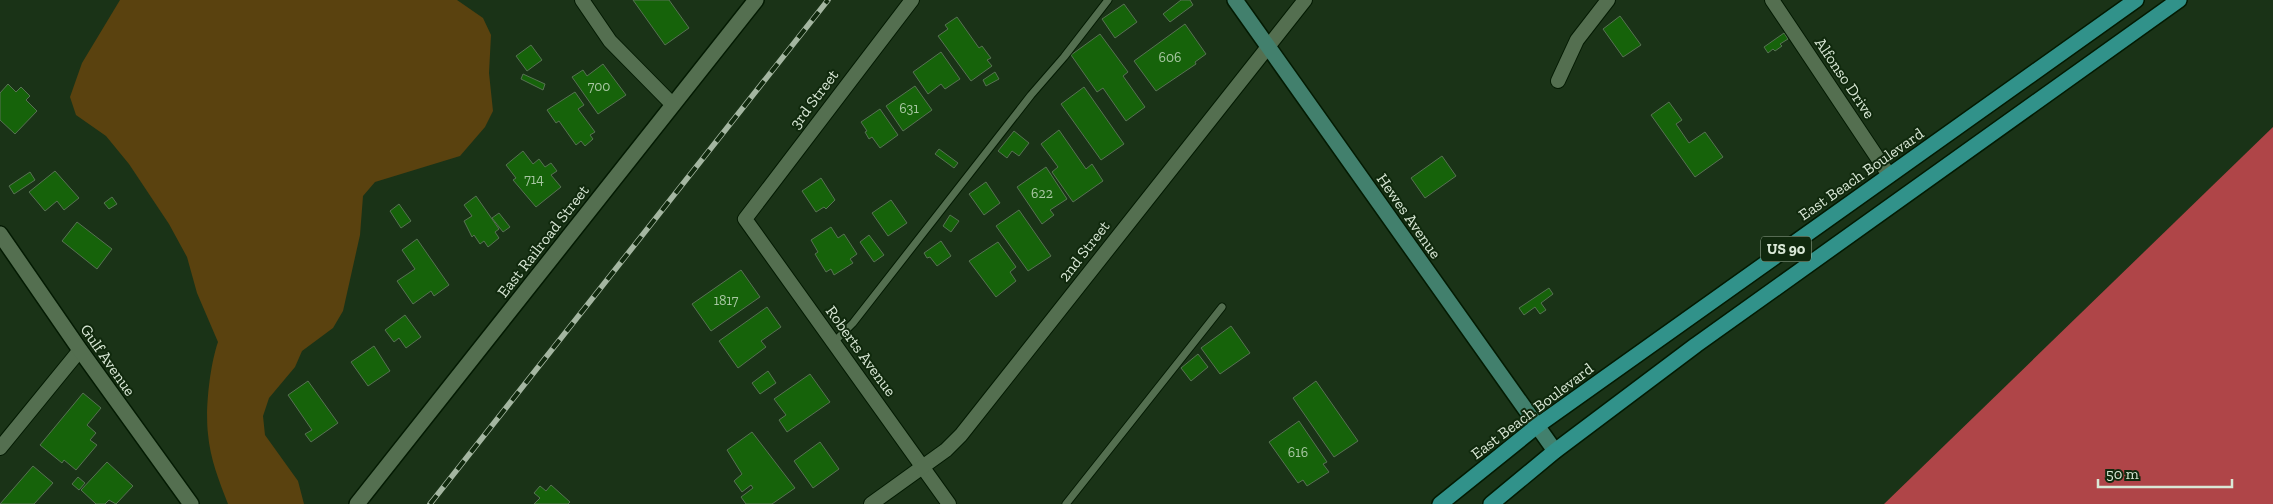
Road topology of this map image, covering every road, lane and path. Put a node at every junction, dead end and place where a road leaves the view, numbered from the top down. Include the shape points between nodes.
1 (582, 0) edge
2 (756, 0) edge
3 (912, 0) edge
4 (1108, 0) edge
5 (1234, 0) edge
6 (1305, 0) edge
7 (1608, 0) edge
8 (1772, 0) edge
9 (2136, 0) edge
10 (2179, 0) edge
11 (1268, 47) junction
12 (1558, 81) dead end
13 (673, 105) junction
14 (1889, 175) junction
15 (745, 219) joint
16 (0, 234) edge
17 (1222, 307) dead end
18 (833, 343) junction
19 (80, 350) junction
20 (1537, 426) junction
21 (0, 448) edge
22 (1555, 452) junction
23 (923, 468) junction
24 (191, 504) edge
25 (357, 504) edge
26 (871, 504) edge
27 (949, 504) edge
28 (1066, 504) edge
29 (1440, 504) edge
30 (1491, 504) edge

1 - 13 street via 610,41
2 - 13 street, East Railroad Street
3 - 15 street, 3rd Street
4 - 18 lane via 853,323
5 - 11 main road, Hewes Avenue
6 - 11 street, 2nd Street
7 - 12 street via 1577,40
8 - 14 street, Alfonso Drive
9 - 14 main road, East Beach Boulevard / US 90
10 - 22 main road, US 90 via 1696,345
11 - 20 main road, Hewes Avenue
11 - 23 street, 2nd Street via 975,419 946,450
13 - 25 street, East Railroad Street
14 - 20 main road, East Beach Boulevard / US 90
15 - 18 street, Roberts Avenue
16 - 19 street, Gulf Avenue
17 - 28 lane
18 - 23 street, Roberts Avenue
19 - 21 street
19 - 24 street, Gulf Avenue
20 - 22 main road, Hewes Avenue
20 - 29 main road, East Beach Boulevard / US 90
22 - 30 main road, US 90
23 - 26 street, 2nd Street
23 - 27 street, Roberts Avenue

